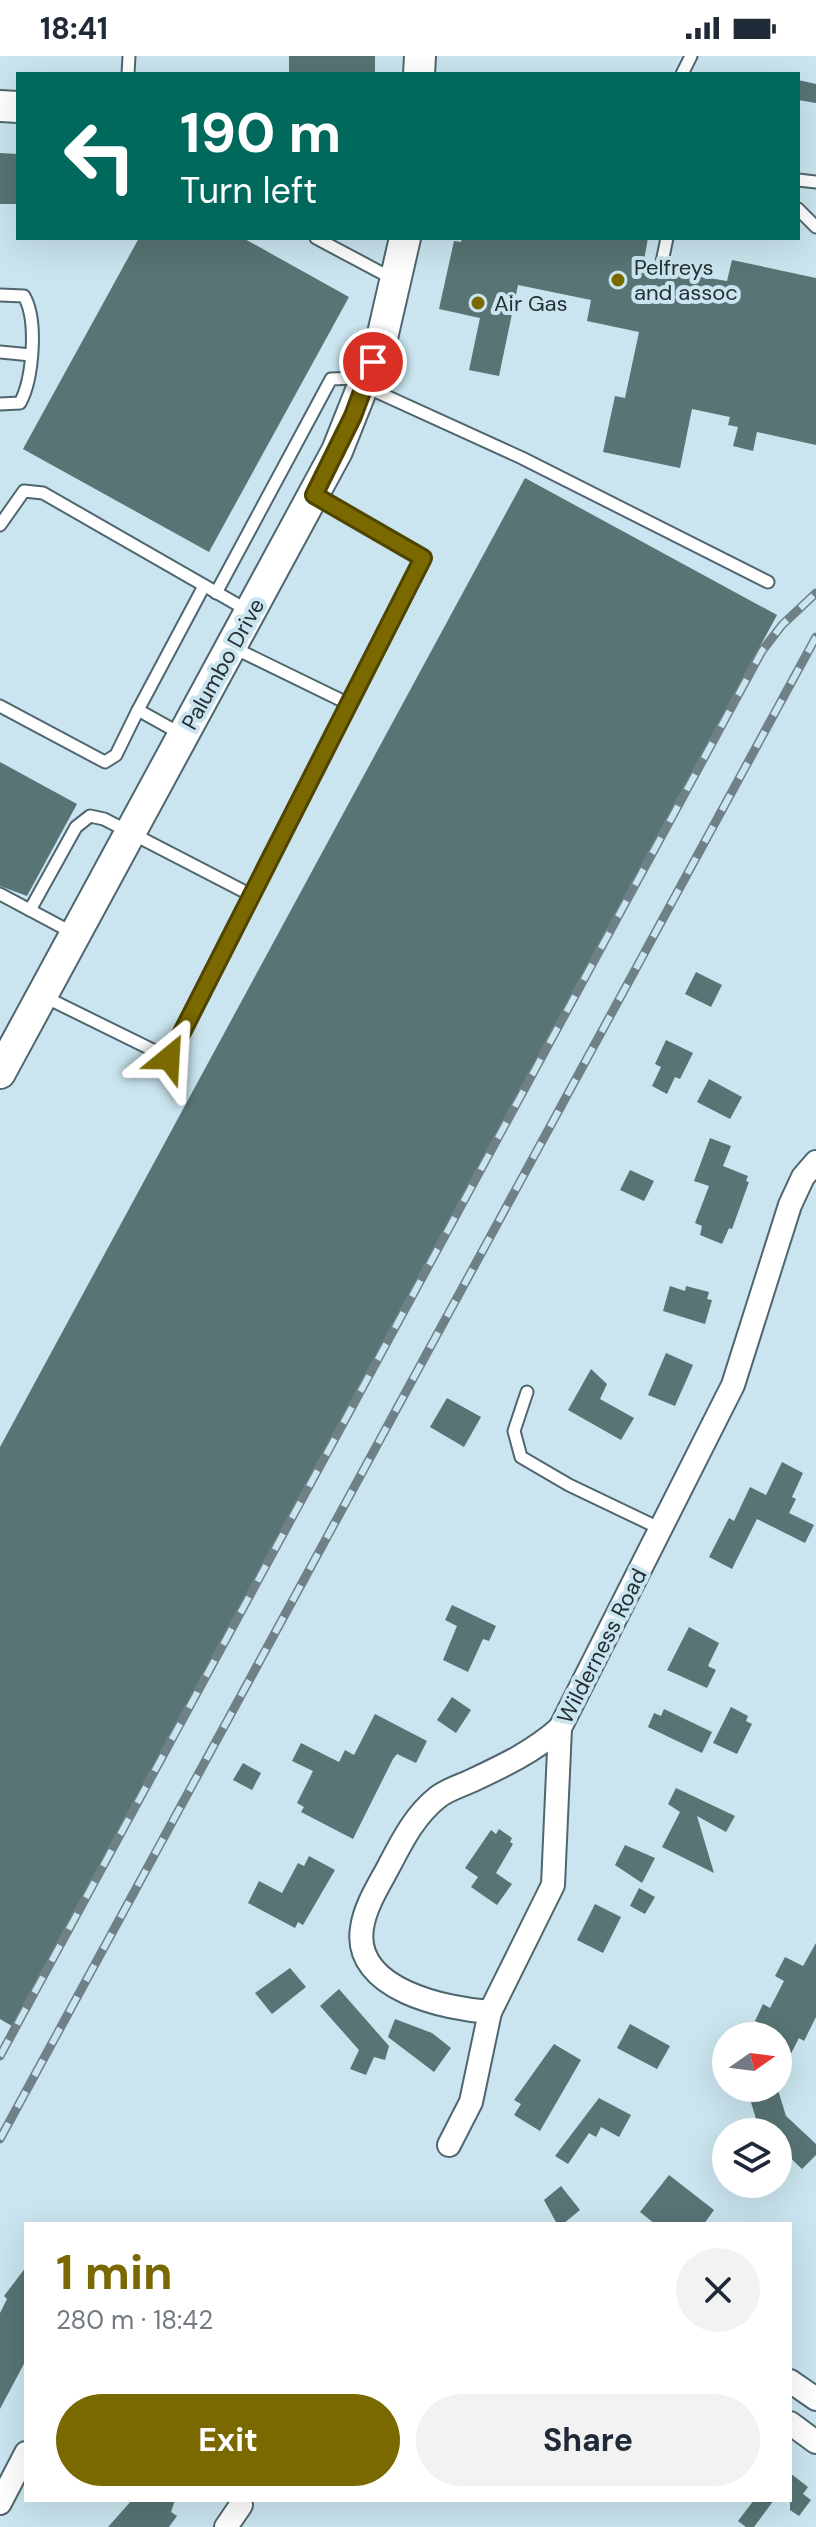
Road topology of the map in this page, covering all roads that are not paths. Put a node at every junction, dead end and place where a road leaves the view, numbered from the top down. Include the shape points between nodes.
1 (800, 211) edge
2 (816, 227) edge
3 (320, 240) edge
4 (405, 240) edge
5 (667, 240) edge
6 (662, 262) dead end
7 (397, 281) junction
8 (0, 295) edge
9 (0, 352) edge
10 (31, 355) junction
11 (364, 386) junction
12 (0, 404) edge
13 (314, 495) junction
14 (0, 525) edge
15 (768, 582) dead end
16 (204, 586) junction
17 (216, 593) junction
18 (251, 613) junction
19 (232, 647) junction
20 (349, 704) junction
21 (0, 706) edge
22 (138, 710) junction
23 (183, 735) junction
24 (131, 832) junction
25 (0, 894) edge
26 (251, 895) junction
27 (30, 910) junction
28 (75, 934) junction
29 (42, 995) junction
30 (0, 1073) edge
31 (816, 1162) edge
32 (527, 1392) dead end
33 (662, 1529) junction
34 (560, 1728) junction
35 (490, 2012) junction
36 (449, 2145) dead end
37 (792, 2382) edge
38 (816, 2399) edge
39 (792, 2424) edge
40 (816, 2442) edge
41 (24, 2457) edge
42 (0, 2503) edge
43 (241, 2505) dead end
44 (226, 2527) edge

1 - 2 lane
3 - 7 lane
4 - 7 street, Palumbo Drive
5 - 6 lane
7 - 11 street, Palumbo Drive
8 - 10 lane via 24,296 31,308
9 - 10 lane
10 - 12 lane via 28,388 20,403
11 - 13 street, Palumbo Drive
11 - 15 lane via 522,458
11 - 17 lane via 355,378 331,379
13 - 18 street, Palumbo Drive
13 - 20 lane via 423,558
14 - 16 lane via 24,491 43,493
16 - 17 lane
16 - 22 lane
17 - 18 lane
18 - 19 street, Palumbo Drive
19 - 20 lane
19 - 23 street, Palumbo Drive
20 - 26 lane
21 - 22 lane via 105,762 116,755
22 - 23 lane
23 - 24 street, Palumbo Drive
24 - 26 lane
24 - 27 lane via 104,819 83,818
24 - 28 street, Palumbo Drive
25 - 27 lane
26 - 29 lane via 169,1058
27 - 28 lane
28 - 29 street, Palumbo Drive
29 - 30 street, Palumbo Drive
31 - 33 street, Wilderness Road via 790,1205 733,1385
32 - 33 lane via 514,1431 521,1457
33 - 34 street, Wilderness Road
34 - 35 street, Wilderness Road via 553,1885
34 - 35 street via 523,1756 439,1796 422,1812 409,1828 362,1928 362,1944 371,1962 399,1990 437,2005
35 - 36 street, Wilderness Road via 471,2102
37 - 38 street
39 - 40 street
41 - 42 street
43 - 44 street

